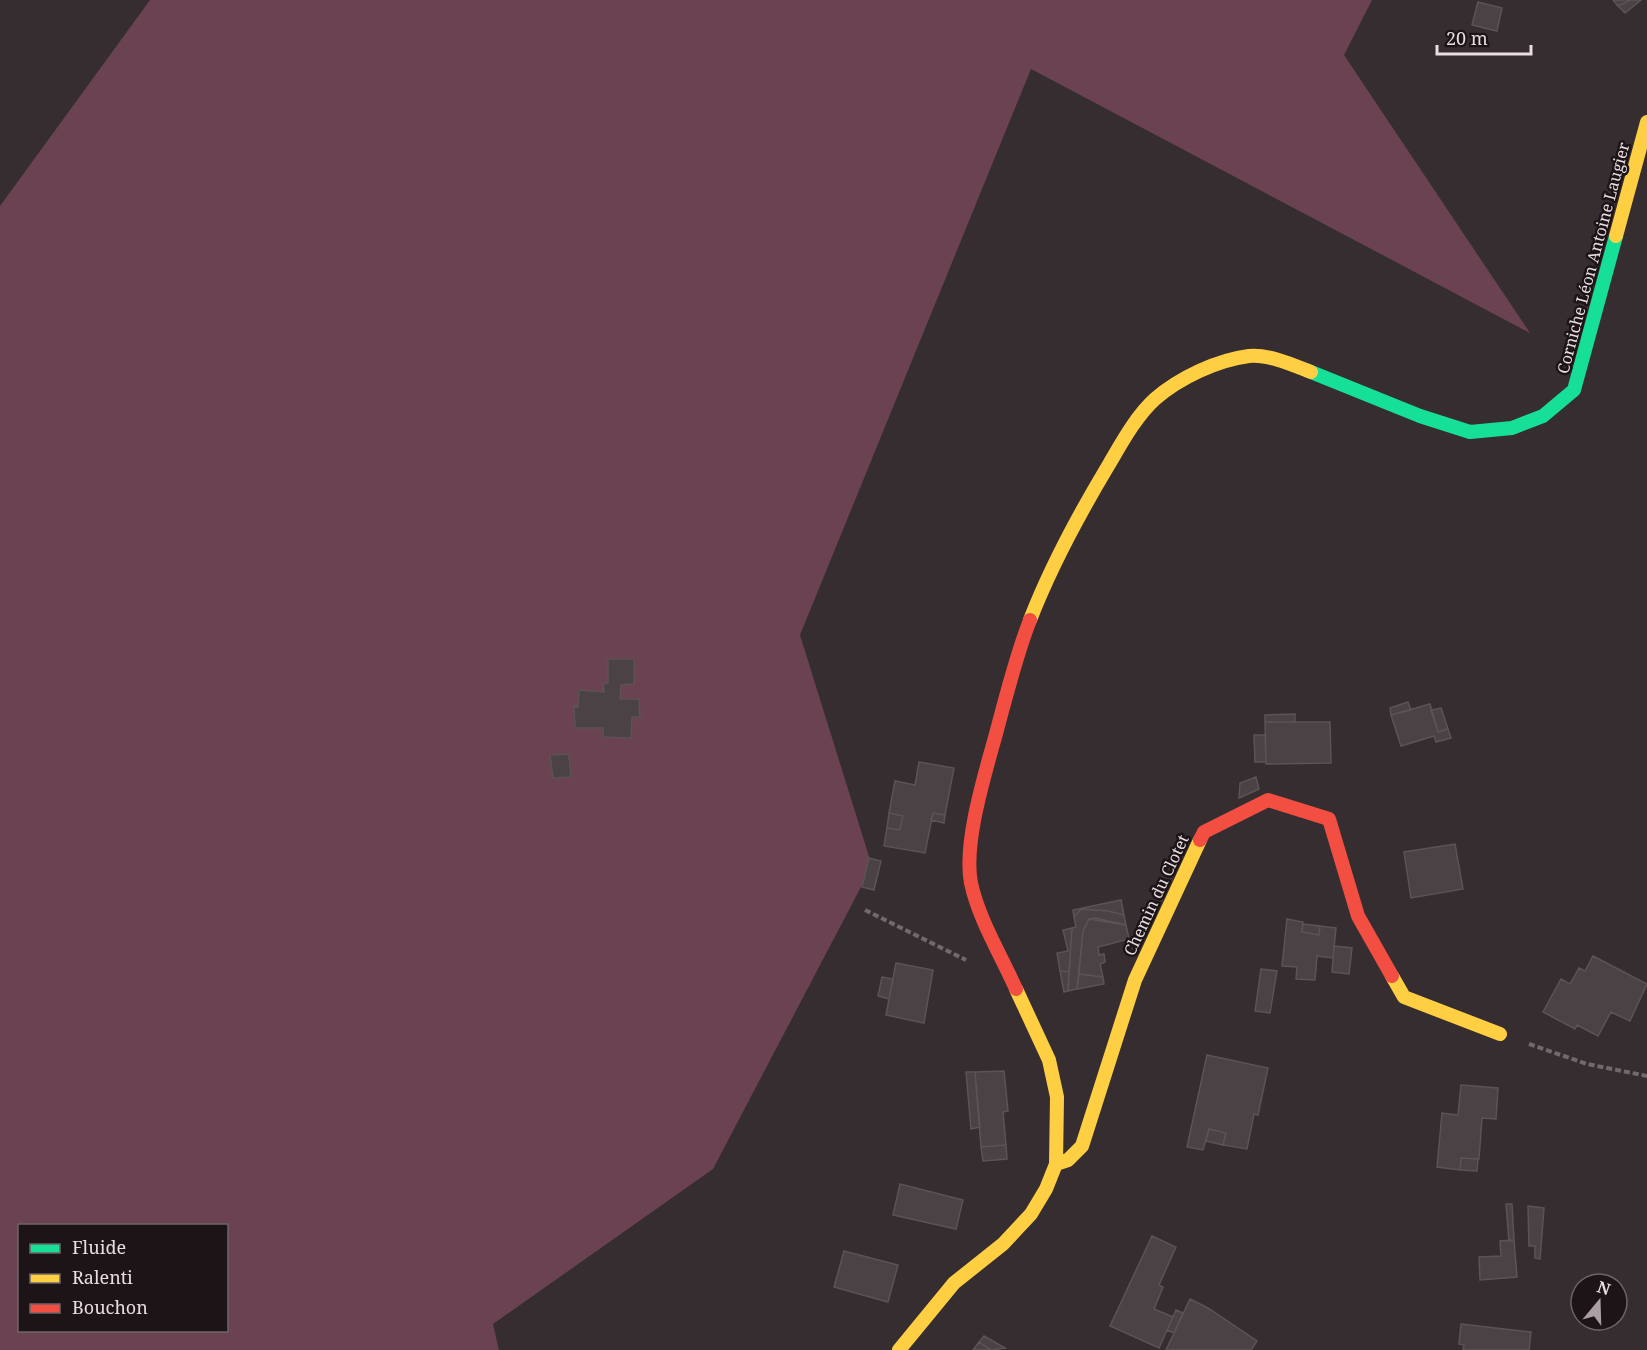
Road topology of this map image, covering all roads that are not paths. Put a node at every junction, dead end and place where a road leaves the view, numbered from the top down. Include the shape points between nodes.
1 (1647, 122) edge
2 (1500, 1034) road end
3 (1056, 1164) junction
4 (899, 1350) edge

1 - 3 street, Corniche Léon Antoine Laugier via 1574,390 1543,416 1512,428 1470,432 1288,363 1251,356 1217,364 1181,381 1154,400 1081,511 1046,580 1020,645 979,797 971,854 971,882 981,913 1049,1060 1057,1097
2 - 3 street, Chemin du Clotet via 1404,997 1358,916 1329,819 1268,800 1204,832 1135,980 1082,1146 1068,1160
3 - 4 street, Corniche Léon Antoine Laugier via 1031,1214 1004,1244 954,1284

